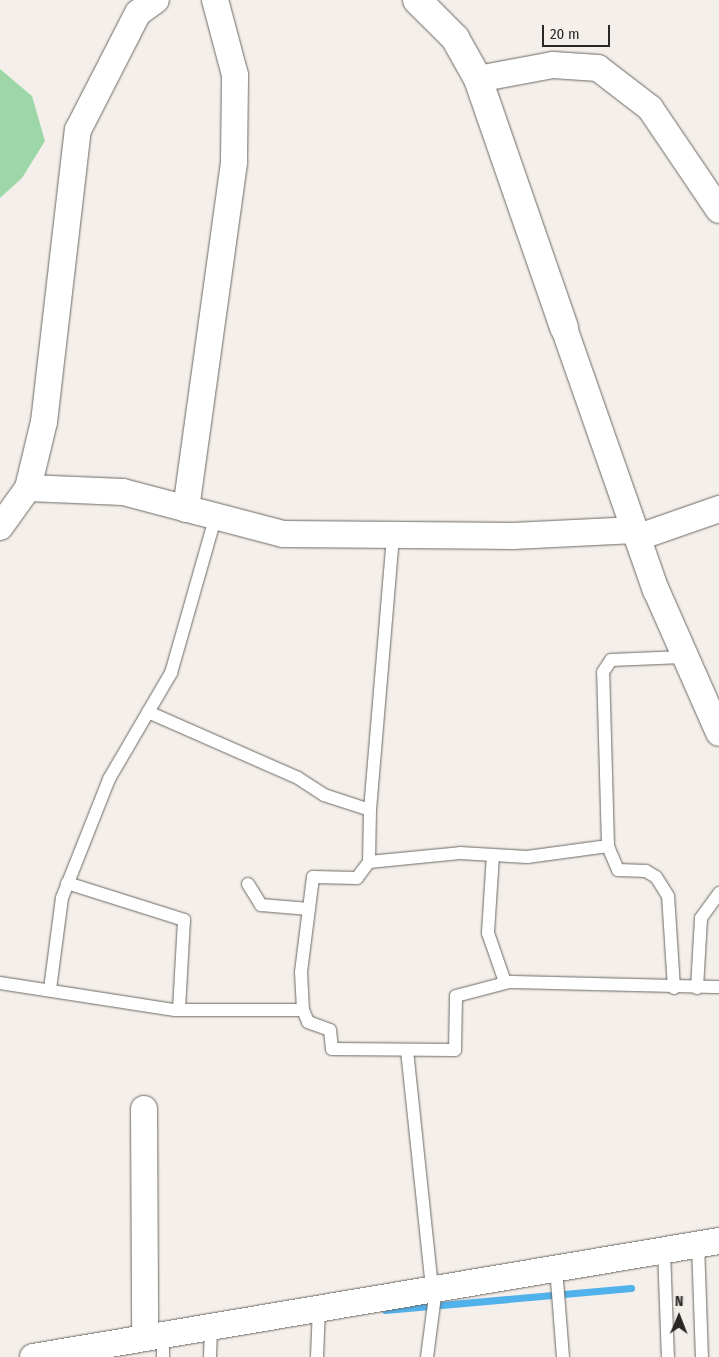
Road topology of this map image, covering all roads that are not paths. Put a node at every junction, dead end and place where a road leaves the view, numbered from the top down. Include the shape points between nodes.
1 (156, 0) edge
2 (215, 0) edge
3 (417, 0) edge
4 (478, 79) junction
5 (719, 210) edge
6 (564, 328) joint
7 (28, 488) junction
8 (186, 509) junction
9 (719, 509) edge
10 (215, 519) junction
11 (0, 527) edge
12 (637, 534) junction
13 (393, 537) junction
14 (683, 657) junction
15 (148, 712) junction
16 (719, 733) edge
17 (370, 810) junction
18 (608, 846) junction
19 (492, 855) junction
20 (369, 862) junction
21 (67, 883) junction
22 (248, 884) dead end
23 (719, 892) edge
24 (309, 909) junction
25 (505, 982) junction
26 (0, 983) edge
27 (719, 987) edge
28 (674, 988) junction
29 (697, 988) junction
30 (50, 989) junction
31 (179, 1009) junction
32 (303, 1010) junction
33 (406, 1050) junction
34 (144, 1109) dead end
35 (709, 1242) edge
36 (664, 1250) junction
37 (556, 1268) junction
38 (434, 1289) junction
39 (319, 1308) junction
40 (211, 1327) junction
41 (157, 1343) edge
42 (33, 1357) edge
43 (210, 1357) edge
44 (317, 1357) edge
45 (427, 1357) edge
46 (564, 1357) edge
47 (668, 1357) edge
48 (702, 1357) edge

1 - 7 street via 138,13 78,130 44,422
2 - 8 street via 235,75 234,161
3 - 4 street via 455,38
4 - 5 street via 553,65 598,68 650,108
4 - 6 street
6 - 12 street
7 - 8 street via 123,492
7 - 11 street
8 - 10 street
9 - 12 street
10 - 13 street via 283,534
10 - 15 lane via 172,673
12 - 13 street
12 - 14 street
13 - 17 lane
14 - 16 street
14 - 18 lane via 611,660 603,672
15 - 17 lane via 298,778 324,795
15 - 21 lane via 109,779
17 - 20 lane
18 - 19 lane via 527,857
18 - 28 lane via 618,870 646,871 656,877 668,896
19 - 20 lane via 460,853
19 - 25 lane via 488,933
20 - 24 lane via 357,878 313,876
21 - 30 lane
21 - 31 lane via 184,920
22 - 24 lane via 260,905
23 - 29 lane via 701,918
24 - 32 lane via 301,972
25 - 28 lane
25 - 33 lane via 456,996 455,1050
26 - 30 lane
27 - 29 lane
28 - 29 lane
30 - 31 lane
31 - 32 lane
32 - 33 lane via 308,1022 330,1030 332,1049
33 - 38 lane
34 - 41 street
35 - 36 street
35 - 48 lane
36 - 37 street
36 - 47 lane
37 - 38 street
37 - 46 lane
38 - 39 street
38 - 45 lane
39 - 40 street
39 - 44 lane
40 - 41 street
40 - 43 lane
41 - 42 street

